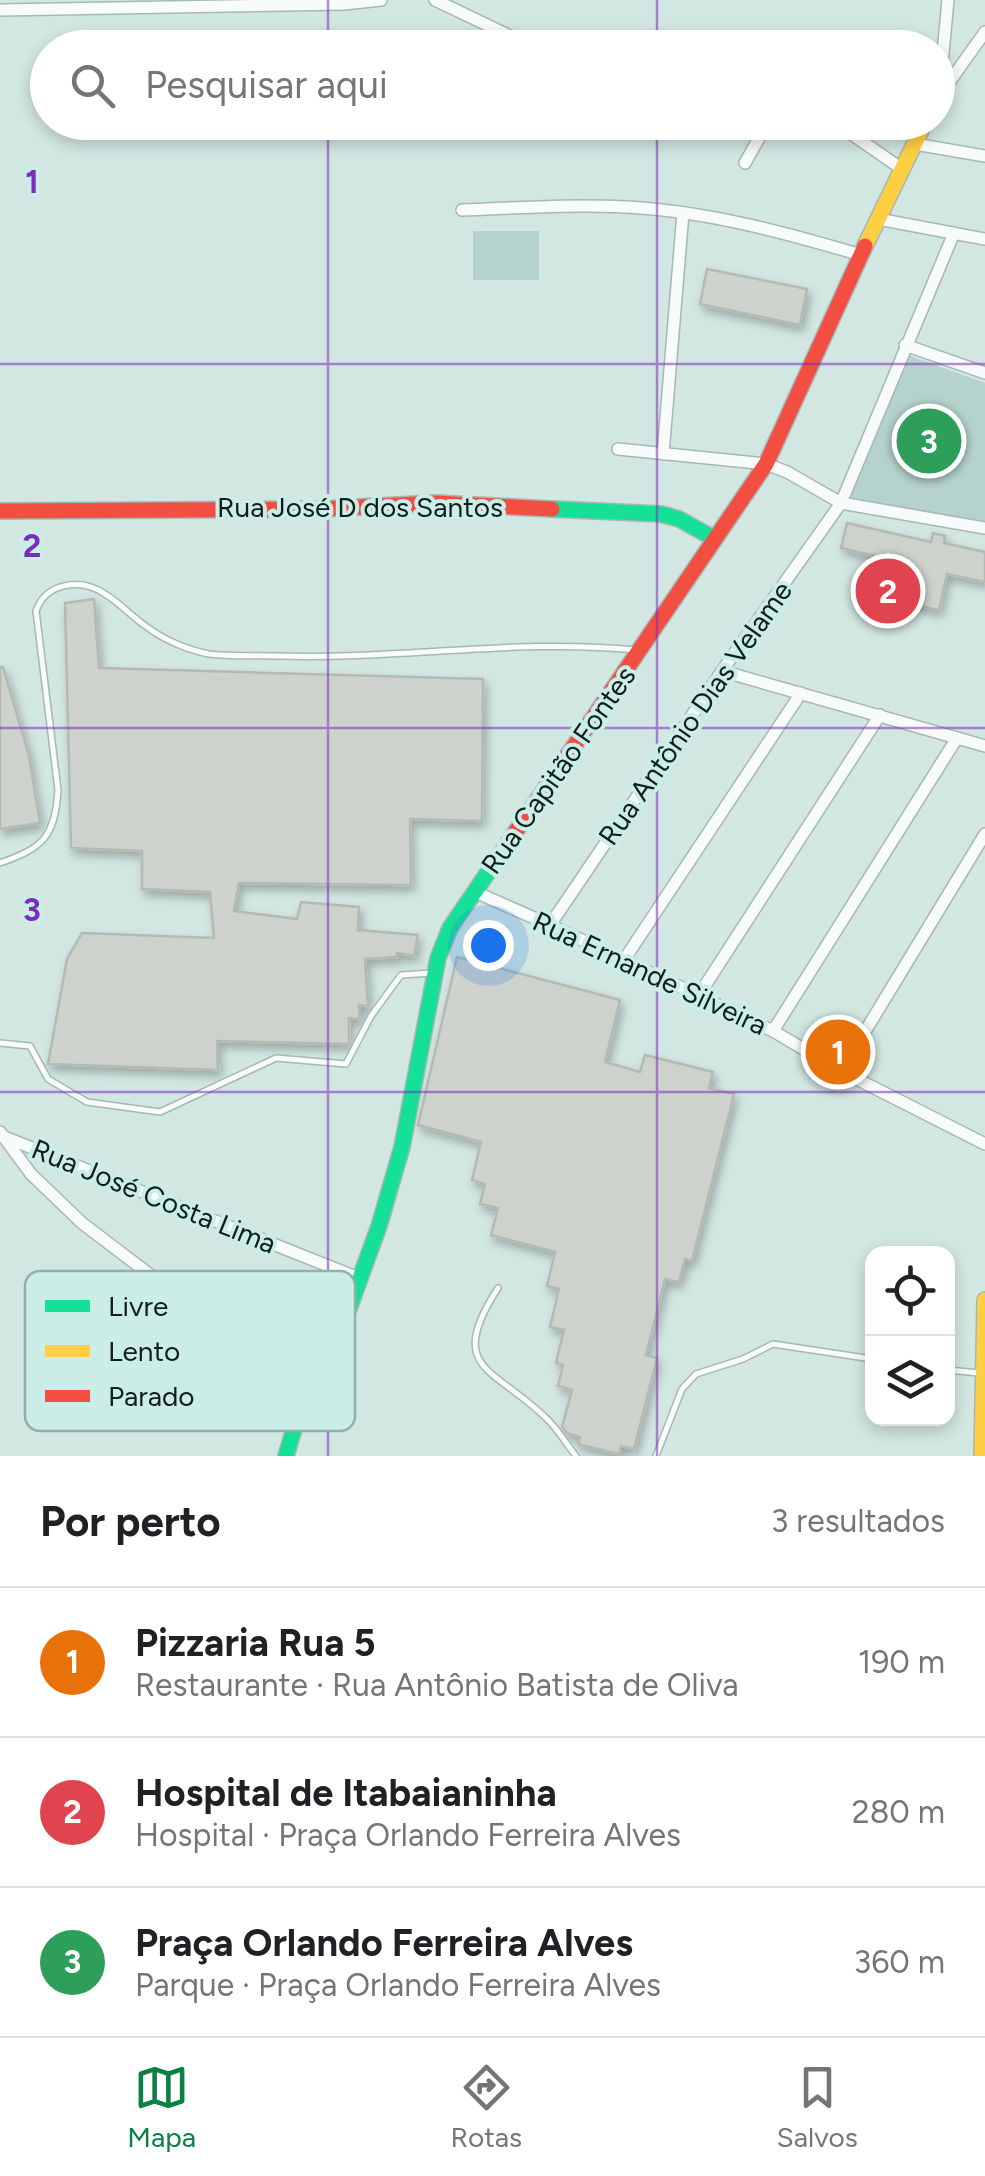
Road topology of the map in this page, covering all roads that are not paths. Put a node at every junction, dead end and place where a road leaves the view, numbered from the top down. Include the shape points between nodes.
1 (381, 0) edge
2 (435, 0) edge
3 (948, 0) edge
4 (0, 10) edge
5 (496, 30) edge
6 (945, 30) edge
7 (985, 32) edge
8 (955, 74) edge
9 (759, 140) edge
10 (860, 140) edge
11 (916, 140) edge
12 (914, 144) junction
13 (985, 156) edge
14 (745, 164) dead end
15 (902, 170) junction
16 (462, 210) dead end
17 (684, 212) junction
18 (878, 219) junction
19 (954, 233) junction
20 (985, 239) edge
21 (861, 255) junction
22 (905, 345) junction
23 (985, 373) edge
24 (618, 450) dead end
25 (663, 454) junction
26 (766, 464) junction
27 (841, 503) junction
28 (0, 511) edge
29 (985, 528) edge
30 (715, 539) junction
31 (640, 650) junction
32 (722, 671) junction
33 (801, 693) junction
34 (880, 715) junction
35 (957, 738) junction
36 (985, 746) edge
37 (985, 834) edge
38 (0, 863) edge
39 (473, 891) junction
40 (550, 925) junction
41 (624, 960) junction
42 (434, 972) junction
43 (698, 998) junction
44 (773, 1031) junction
45 (0, 1043) edge
46 (841, 1070) junction
47 (1, 1134) edge
48 (985, 1144) edge
49 (144, 1271) edge
50 (344, 1271) edge
51 (355, 1276) edge
52 (361, 1278) junction
53 (498, 1288) dead end
54 (355, 1293) edge
55 (985, 1300) edge
56 (865, 1358) edge
57 (955, 1371) edge
58 (984, 1374) edge
59 (293, 1431) edge
60 (286, 1456) edge
61 (576, 1456) edge
62 (656, 1456) edge
63 (982, 1456) edge

1 - 4 street
2 - 5 street
3 - 6 street
7 - 8 street
9 - 14 street
10 - 15 street
11 - 12 street, Rua Capitão Fontes
12 - 13 street
12 - 15 street, Rua Capitão Fontes
15 - 18 street, Rua Capitão Fontes
16 - 17 street via 605,206
17 - 21 street
17 - 25 street
18 - 19 street
18 - 21 street, Rua Capitão Fontes
19 - 20 street
19 - 22 street, Rua Antônio Dias Velame
21 - 26 street, Rua Capitão Fontes
22 - 23 street
22 - 27 street, Rua Antônio Dias Velame
24 - 25 street
25 - 26 street
26 - 27 street
26 - 30 street, Rua Capitão Fontes
27 - 29 street
27 - 32 street, Rua Antônio Dias Velame
28 - 30 street, Rua José D dos Santos via 495,505 661,514
30 - 31 street, Rua Capitão Fontes
31 - 38 lane via 576,644 328,658 210,654 149,629 102,591 58,586 36,612 56,814 39,846
31 - 39 street, Rua Capitão Fontes
32 - 33 street
32 - 40 street, Rua Antônio Dias Velame
33 - 34 street
33 - 41 street
34 - 35 street
34 - 43 street
35 - 36 street
35 - 44 street
37 - 46 street
39 - 40 street, Rua Ernande Silveira
39 - 42 street, Rua Capitão Fontes
40 - 41 street, Rua Ernande Silveira
41 - 43 street, Rua Ernande Silveira
42 - 45 lane via 401,976 346,1064 276,1058 160,1112 86,1102 48,1080 30,1046
42 - 52 street, Rua Capitão Fontes via 402,1147
43 - 44 street, Rua Ernande Silveira
44 - 46 street, Rua Ernande Silveira
46 - 48 street, Rua Ernande Silveira
47 - 49 street via 82,1224
47 - 50 street, Rua José Costa Lima
51 - 52 street, Rua José Costa Lima
52 - 54 street, Rua Capitão Fontes
53 - 61 lane via 477,1325 480,1362 545,1417
55 - 58 street
56 - 62 lane via 773,1344 696,1374 682,1389
57 - 58 lane
58 - 63 street
59 - 60 street, Rua Capitão Fontes

